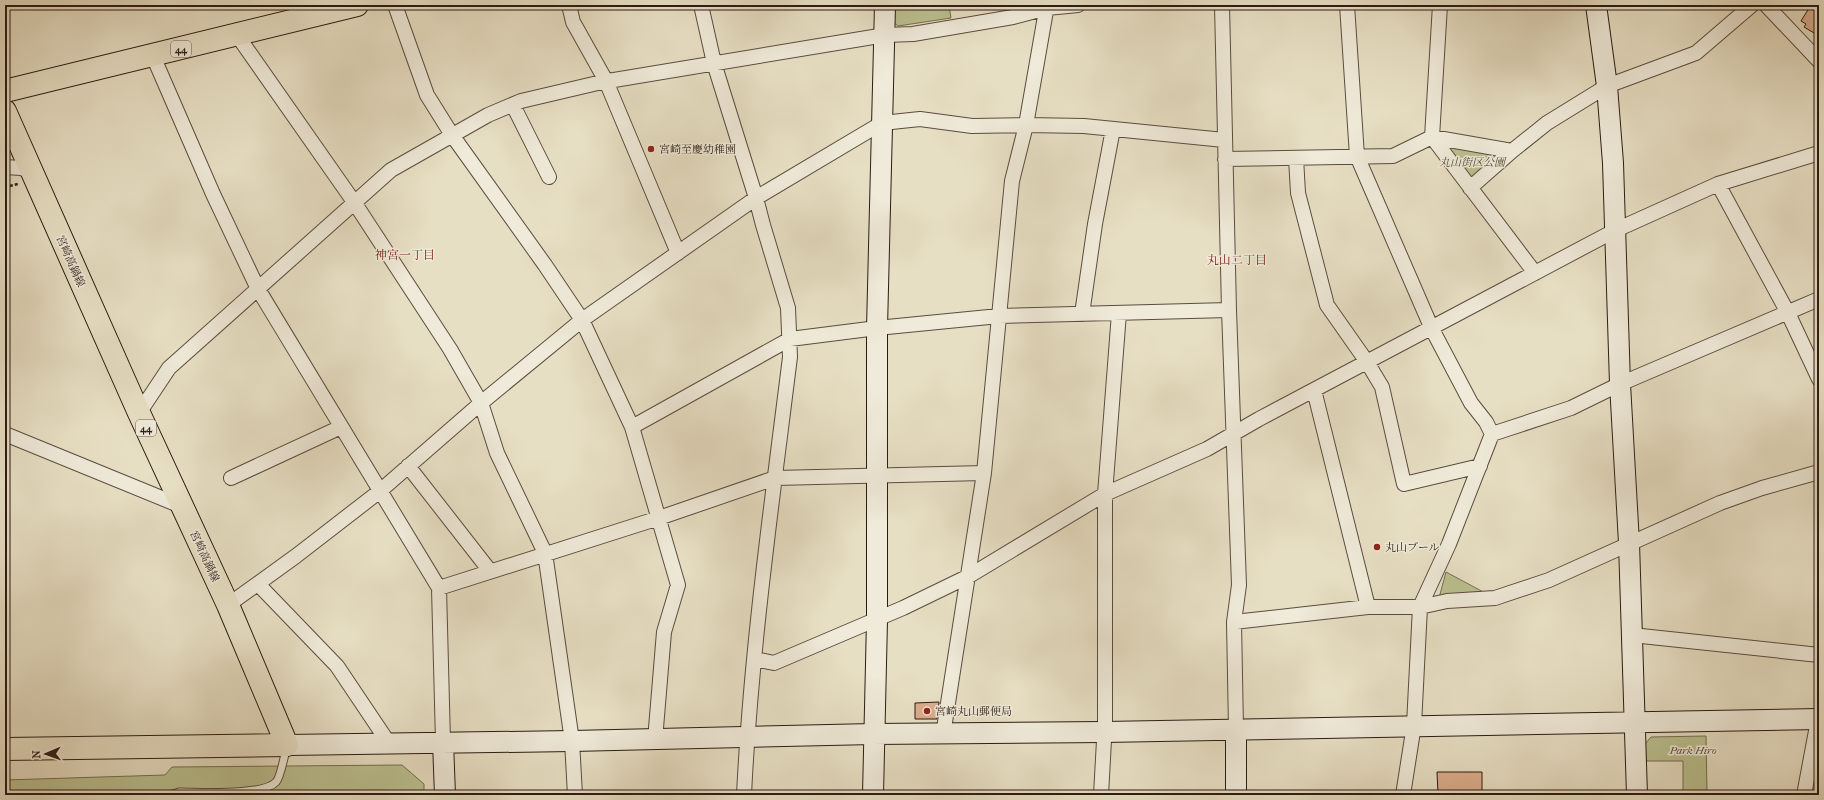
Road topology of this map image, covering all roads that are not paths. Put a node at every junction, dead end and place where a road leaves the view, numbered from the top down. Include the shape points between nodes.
1 (357, 5) edge
2 (395, 5) edge
3 (569, 5) edge
4 (701, 5) edge
5 (885, 5) edge
6 (1078, 5) edge
7 (1222, 5) edge
8 (1347, 5) edge
9 (1440, 5) edge
10 (1596, 5) edge
11 (1752, 5) edge
12 (1766, 5) edge
13 (1047, 6) edge
14 (238, 35) junction
15 (885, 35) junction
16 (153, 56) junction
17 (1819, 61) edge
18 (714, 63) junction
19 (606, 81) junction
20 (1607, 86) junction
21 (5, 91) edge
22 (513, 104) junction
23 (7, 122) edge
24 (882, 123) junction
25 (1026, 125) junction
26 (1113, 129) junction
27 (452, 134) junction
28 (1432, 138) junction
29 (1224, 140) junction
30 (1512, 151) junction
31 (1819, 153) edge
32 (1357, 156) junction
33 (1296, 158) junction
34 (1225, 159) junction
35 (5, 167) edge
36 (27, 177) junction
37 (549, 177) dead end
38 (1718, 184) junction
39 (1470, 188) junction
40 (756, 198) junction
41 (354, 202) junction
42 (1616, 230) junction
43 (678, 253) junction
44 (1535, 273) junction
45 (258, 289) junction
46 (1819, 299) edge
47 (1229, 310) junction
48 (1119, 313) junction
49 (1788, 313) junction
50 (1082, 314) junction
51 (999, 316) junction
52 (582, 320) junction
53 (877, 328) junction
54 (1432, 329) junction
55 (790, 339) junction
56 (1367, 362) junction
57 (1819, 379) edge
58 (1620, 384) junction
59 (1314, 390) junction
60 (481, 403) junction
61 (139, 413) junction
62 (341, 427) junction
63 (632, 427) junction
64 (5, 434) edge
65 (1492, 434) junction
66 (1233, 435) junction
67 (408, 466) junction
68 (1480, 466) junction
69 (1819, 472) edge
70 (984, 473) junction
71 (878, 475) junction
72 (231, 478) dead end
73 (775, 478) junction
74 (380, 491) junction
75 (1105, 494) junction
76 (181, 506) junction
77 (659, 518) junction
78 (1629, 543) junction
79 (545, 553) junction
80 (490, 571) junction
81 (969, 576) junction
82 (258, 584) junction
83 (439, 588) junction
84 (228, 605) junction
85 (1368, 607) junction
86 (1420, 607) junction
87 (877, 620) junction
88 (1234, 622) junction
89 (1632, 635) junction
90 (1819, 655) edge
91 (755, 659) junction
92 (1819, 718) edge
93 (1636, 722) junction
94 (1414, 726) junction
95 (1236, 729) junction
96 (1104, 732) junction
97 (874, 734) junction
98 (942, 735) junction
99 (747, 737) junction
100 (655, 740) junction
101 (572, 741) junction
102 (388, 742) junction
103 (444, 742) junction
104 (287, 745) junction
105 (5, 748) edge
106 (202, 792) junction
107 (170, 795) edge
108 (194, 795) edge
109 (445, 795) edge
110 (575, 795) edge
111 (744, 795) edge
112 (873, 795) edge
113 (1101, 795) edge
114 (1236, 795) edge
115 (1403, 795) edge
116 (1637, 795) edge
117 (1804, 795) edge

1 - 14 main road, 44
2 - 27 street via 427,95
3 - 19 street via 573,22
4 - 18 street
5 - 15 street
6 - 13 street
7 - 29 street
8 - 32 street
9 - 28 street
10 - 20 street
11 - 20 street via 1696,53
12 - 17 street
13 - 15 street via 1013,17 913,34
13 - 25 street
14 - 16 main road, 44
14 - 41 street
15 - 18 street
15 - 24 street
16 - 21 main road, 44
16 - 45 street
18 - 19 street
18 - 40 street
19 - 22 street
19 - 43 street
20 - 30 street via 1547,123
20 - 42 street
22 - 27 street
22 - 37 street
23 - 36 main road, 宮崎高鍋線 / 44
24 - 25 street via 920,119 972,126
24 - 40 street
24 - 53 street
25 - 26 street
25 - 51 street via 1012,181
26 - 29 street
26 - 50 street via 1095,224
27 - 41 street via 391,170
27 - 52 street
28 - 30 street
28 - 32 street via 1393,156
28 - 39 street
29 - 34 street
30 - 39 street
31 - 38 street
32 - 33 street
32 - 54 street
33 - 34 street
33 - 56 street via 1298,193 1327,305
34 - 47 street
35 - 36 street via 21,168
36 - 61 main road, 宮崎高鍋線 / 44
38 - 42 street
38 - 49 street
39 - 44 street
40 - 43 street
40 - 55 street via 788,308
41 - 45 street
41 - 60 street via 450,349
42 - 44 street
42 - 58 street
43 - 52 street
44 - 54 street
45 - 61 street via 169,368
45 - 62 street
46 - 49 street
47 - 48 street
47 - 66 street
48 - 50 street
48 - 75 street
49 - 57 street
49 - 58 street
50 - 51 street
51 - 53 street
51 - 70 street
52 - 60 street
52 - 63 street
53 - 55 street
53 - 71 street
54 - 56 street
54 - 65 street via 1471,402
55 - 63 street
55 - 73 street
56 - 59 street
56 - 68 street via 1382,387 1404,484
58 - 65 street via 1571,408
58 - 78 street
59 - 66 street
59 - 85 street
60 - 67 street
60 - 79 street via 497,452
61 - 76 main road, 宮崎高鍋線 / 44
62 - 72 street
62 - 74 street
63 - 77 street
64 - 76 street
65 - 68 street
66 - 75 street via 1207,450
66 - 88 street via 1239,585
67 - 74 street
67 - 80 street
68 - 86 street via 1449,544
69 - 78 street via 1727,501
70 - 71 street
70 - 81 street
71 - 73 street
71 - 87 street
73 - 77 street
73 - 91 street
74 - 82 street
74 - 83 street
75 - 81 street
75 - 96 street
76 - 84 main road, 宮崎高鍋線 / 44
77 - 79 street
77 - 100 street via 678,586 664,632
78 - 86 street via 1549,580 1495,598 1447,601
78 - 89 street
79 - 80 street
79 - 101 street
80 - 83 street
81 - 87 street
81 - 98 street
82 - 84 street
82 - 102 street via 337,666
83 - 103 street
84 - 104 main road, 宮崎高鍋線 / 44
85 - 86 street
85 - 88 street
86 - 94 street
87 - 91 street via 774,663
87 - 97 street
88 - 95 street
89 - 90 street
89 - 93 street
91 - 99 street
92 - 93 street
92 - 117 street
93 - 94 street
93 - 116 street
94 - 95 street
94 - 115 street
95 - 96 street
95 - 114 street
96 - 98 street
96 - 113 street
97 - 98 street
97 - 99 street
97 - 112 street
99 - 100 street
99 - 111 street
100 - 101 street
101 - 103 street
101 - 110 street
102 - 103 street
102 - 104 street
103 - 109 street
104 - 105 main road
104 - 106 lane via 277,781 271,787 257,791
106 - 107 lane via 179,792
106 - 108 lane

